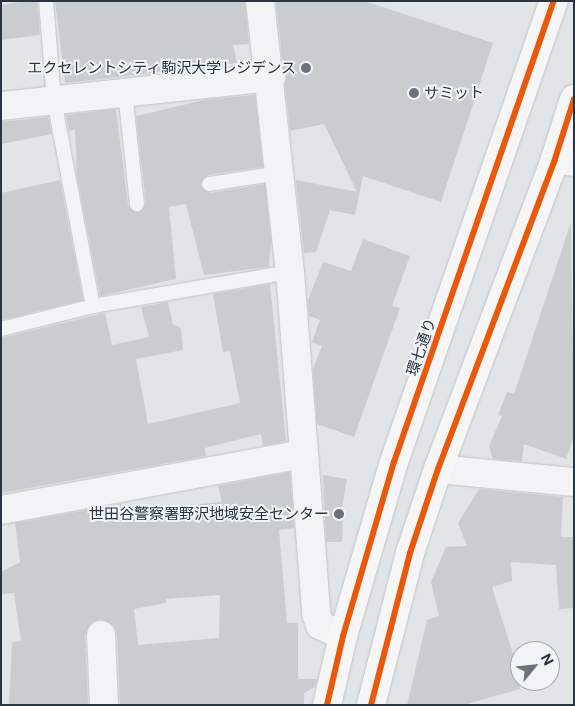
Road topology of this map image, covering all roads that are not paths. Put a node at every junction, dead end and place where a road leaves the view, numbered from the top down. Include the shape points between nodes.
1 (46, 1) edge
2 (260, 1) edge
3 (554, 1) edge
4 (271, 77) junction
5 (125, 92) junction
6 (574, 99) edge
7 (54, 100) junction
8 (1, 106) edge
9 (564, 161) edge
10 (280, 173) junction
11 (209, 184) dead end
12 (137, 204) dead end
13 (290, 272) junction
14 (93, 306) junction
15 (1, 329) edge
16 (303, 454) junction
17 (438, 469) junction
18 (574, 482) edge
19 (1, 510) edge
20 (101, 635) dead end
21 (343, 636) junction
22 (104, 705) edge
23 (327, 705) edge
24 (371, 705) edge

1 - 7 lane
2 - 4 street
3 - 21 main road, 環七通り via 394,462
4 - 5 street
4 - 10 street
5 - 7 street
5 - 12 lane
6 - 9 main road
7 - 8 street
7 - 14 lane
9 - 17 main road
10 - 11 lane
10 - 13 street
13 - 14 lane
13 - 16 street
14 - 15 lane
16 - 19 street
16 - 21 street via 316,613 320,625
17 - 18 street
17 - 24 main road via 410,553
20 - 22 street
21 - 23 main road, 環七通り

